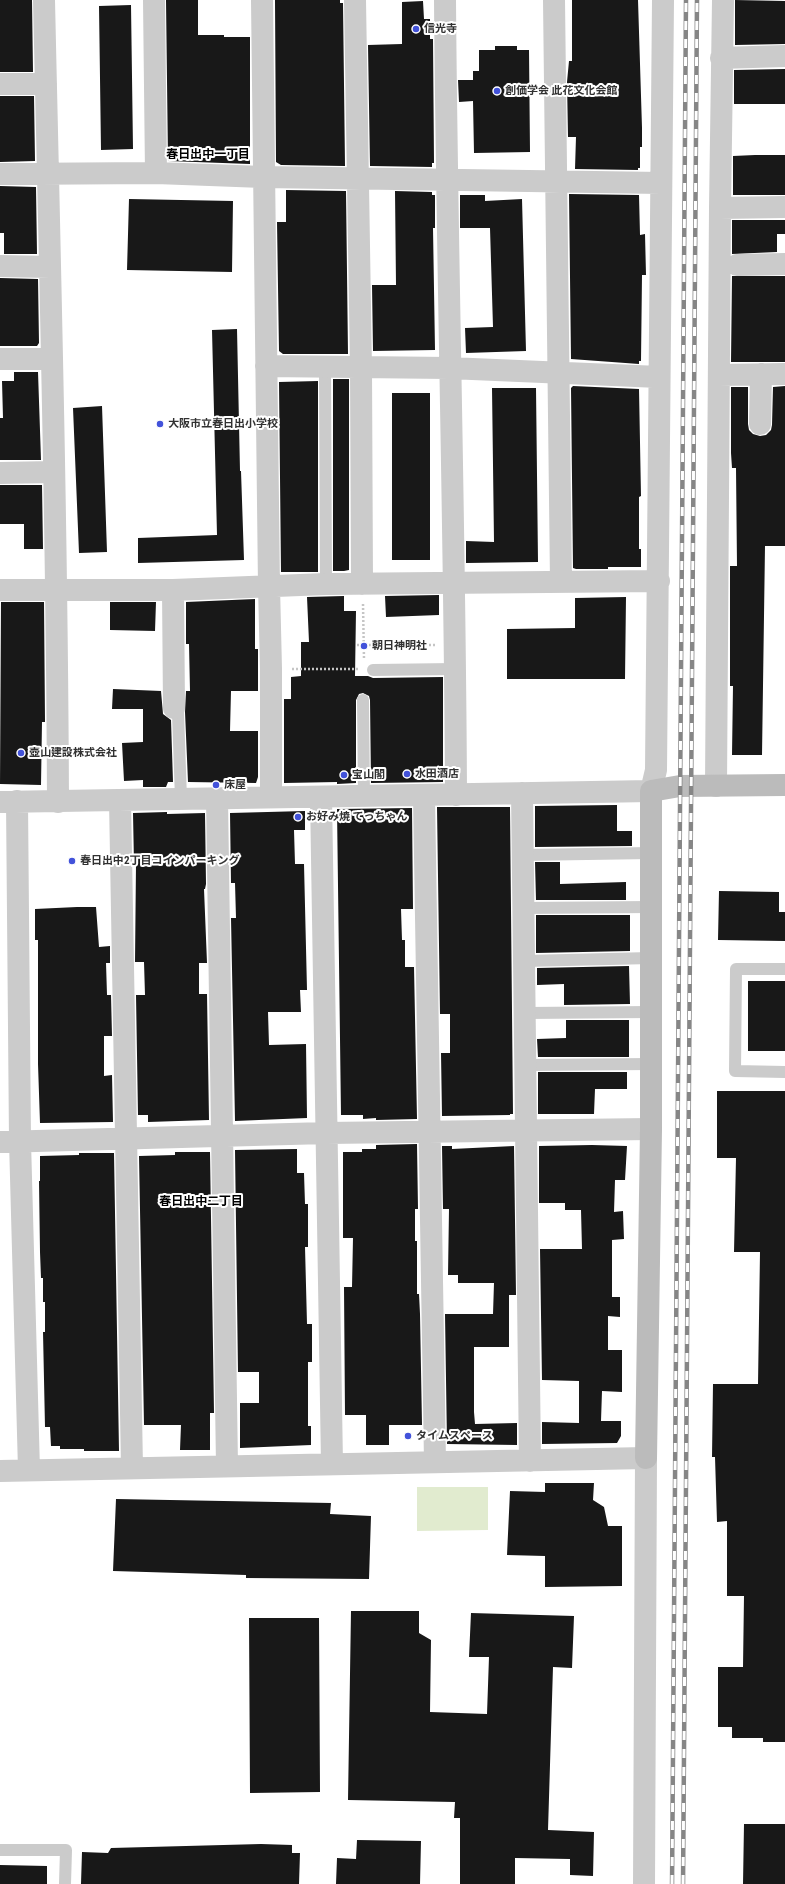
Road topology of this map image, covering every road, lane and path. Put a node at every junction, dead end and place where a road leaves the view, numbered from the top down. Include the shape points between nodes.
1 (44, 0) edge
2 (154, 0) edge
3 (262, 0) edge
4 (355, 0) edge
5 (445, 0) edge
6 (554, 0) edge
7 (663, 0) edge
8 (723, 0) edge
9 (785, 56) edge
10 (721, 58) junction
11 (0, 84) edge
12 (46, 84) junction
13 (48, 173) junction
14 (156, 173) junction
15 (0, 174) edge
16 (263, 177) junction
17 (358, 178) junction
18 (446, 180) junction
19 (556, 181) junction
20 (661, 183) junction
21 (785, 207) edge
22 (720, 208) junction
23 (785, 264) edge
24 (737, 265) dead end
25 (0, 266) edge
26 (50, 267) junction
27 (0, 358) edge
28 (51, 359) junction
29 (266, 366) junction
30 (324, 368) junction
31 (361, 368) junction
32 (449, 368) junction
33 (557, 372) junction
34 (761, 374) junction
35 (785, 374) edge
36 (719, 375) junction
37 (659, 377) junction
38 (760, 424) dead end
39 (53, 472) junction
40 (0, 473) edge
41 (659, 581) junction
42 (561, 582) junction
43 (453, 583) junction
44 (326, 584) junction
45 (362, 584) junction
46 (269, 586) junction
47 (57, 589) junction
48 (0, 590) edge
49 (173, 590) junction
50 (357, 645) dead end
51 (455, 645) junction
52 (363, 646) junction
53 (364, 661) dead end
54 (271, 669) junction
55 (455, 669) junction
56 (369, 670) joint
57 (363, 700) dead end
58 (174, 708) joint
59 (785, 785) edge
60 (716, 786) junction
61 (652, 791) junction
62 (522, 793) junction
63 (456, 795) junction
64 (424, 796) junction
65 (271, 797) junction
66 (321, 797) junction
67 (364, 797) junction
68 (217, 798) junction
69 (180, 799) junction
70 (120, 800) junction
71 (9, 801) edge
72 (58, 802) junction
73 (651, 853) junction
74 (523, 855) junction
75 (651, 907) junction
76 (523, 908) junction
77 (651, 958) junction
78 (524, 961) junction
79 (785, 969) edge
80 (651, 1012) junction
81 (525, 1013) junction
82 (650, 1064) junction
83 (525, 1065) junction
84 (785, 1072) edge
85 (651, 1129) junction
86 (526, 1130) junction
87 (326, 1133) junction
88 (430, 1133) junction
89 (223, 1137) junction
90 (126, 1139) junction
91 (10, 1142) edge
92 (646, 1458) junction
93 (530, 1461) junction
94 (434, 1462) junction
95 (332, 1464) junction
96 (227, 1466) junction
97 (132, 1468) junction
98 (29, 1470) junction
99 (0, 1471) edge
100 (0, 1850) edge
101 (65, 1884) edge
102 (644, 1884) edge

1 - 12 street
2 - 14 street
3 - 16 street
4 - 17 street
5 - 18 street
6 - 19 street
7 - 20 street
8 - 10 street
9 - 10 street
10 - 22 street
11 - 12 street
12 - 13 street
13 - 14 street
13 - 15 street
13 - 26 street
14 - 16 street
16 - 17 street
16 - 29 street
17 - 18 street
17 - 31 street
18 - 19 street
18 - 32 street
19 - 20 street
19 - 33 street
20 - 37 street
21 - 22 street
22 - 36 street
23 - 24 street
25 - 26 street
26 - 28 street
27 - 28 street
28 - 39 street
29 - 30 street
29 - 46 street
30 - 31 street
30 - 44 lane
31 - 32 street
31 - 45 street
32 - 33 street
32 - 43 street
33 - 37 street
33 - 42 street
34 - 35 street
34 - 36 street
34 - 38 street
36 - 60 street
37 - 41 street
39 - 40 street
39 - 47 street
41 - 42 street
41 - 61 street via 656,770
42 - 43 street
43 - 45 street
43 - 51 street
44 - 45 street
44 - 46 street
45 - 52 path
46 - 49 street
46 - 54 street
47 - 48 street
47 - 49 street
47 - 72 street
49 - 58 street
50 - 52 path
51 - 52 path
51 - 55 street
52 - 53 path
54 - 56 path
54 - 65 street
55 - 56 lane
55 - 63 street
57 - 67 lane
58 - 69 lane via 178,713
59 - 60 street
60 - 61 street via 680,786
61 - 62 street
61 - 73 street
62 - 63 street
62 - 74 street
63 - 64 street
64 - 67 street
64 - 88 street
65 - 66 street
65 - 68 street
66 - 67 street
66 - 87 street
68 - 69 street
68 - 89 street
69 - 70 street
70 - 72 street
70 - 90 street
71 - 72 street
71 - 91 street
73 - 74 lane
73 - 75 street
74 - 76 street
75 - 76 lane
75 - 77 street
76 - 78 street
77 - 78 lane
77 - 80 street
78 - 81 street
79 - 84 lane via 736,969 735,1071
80 - 81 lane
80 - 82 street
81 - 83 street
82 - 83 lane
82 - 85 street
83 - 86 street
85 - 86 street
85 - 92 street
86 - 88 street
86 - 93 street
87 - 88 street
87 - 89 street
87 - 95 street
88 - 94 street
89 - 90 street
89 - 96 street
90 - 91 street
90 - 97 street
91 - 98 street
92 - 93 street
92 - 102 street
93 - 94 street
94 - 95 street
95 - 96 street
96 - 97 street
97 - 98 street
98 - 99 street
100 - 101 lane via 66,1850

